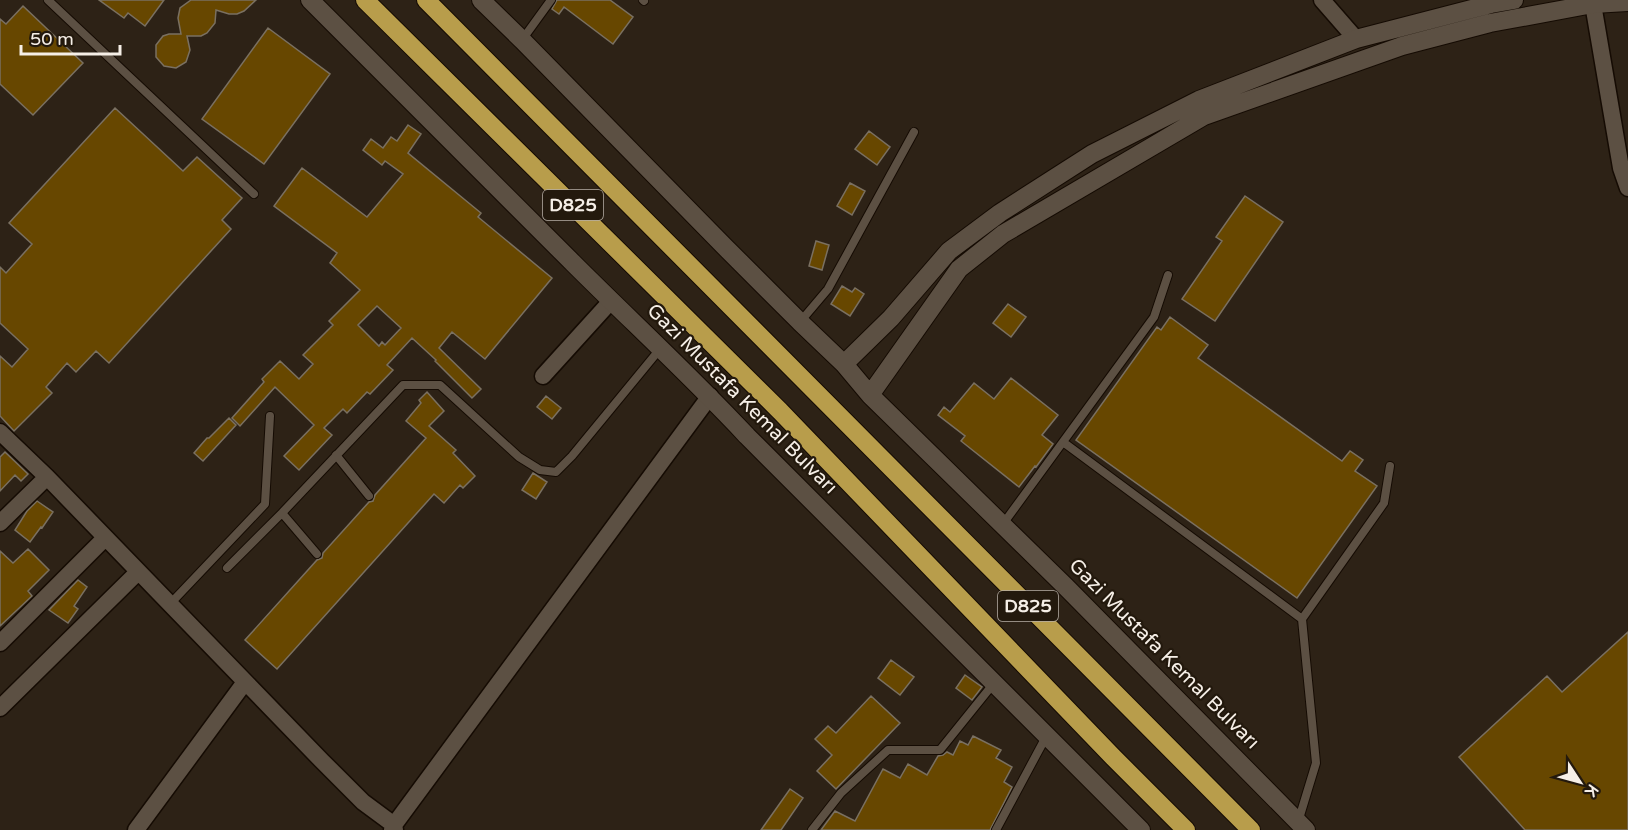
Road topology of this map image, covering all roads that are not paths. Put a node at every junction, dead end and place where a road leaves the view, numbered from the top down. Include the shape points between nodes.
1 (48, 0) edge
2 (310, 0) edge
3 (365, 0) edge
4 (426, 0) edge
5 (481, 0) edge
6 (551, 0) edge
7 (1322, 0) edge
8 (1514, 0) edge
9 (1628, 2) edge
10 (1593, 4) junction
11 (1356, 39) junction
12 (522, 40) junction
13 (914, 132) dead end
14 (1628, 188) edge
15 (254, 194) dead end
16 (1168, 275) dead end
17 (611, 301) junction
18 (800, 322) junction
19 (660, 349) junction
20 (844, 364) junction
21 (543, 376) dead end
22 (870, 395) junction
23 (710, 396) junction
24 (270, 416) dead end
25 (0, 432) edge
26 (1063, 442) junction
27 (336, 455) junction
28 (1390, 466) dead end
29 (46, 477) junction
30 (369, 496) dead end
31 (282, 513) junction
32 (0, 523) edge
33 (1003, 524) junction
34 (105, 538) junction
35 (317, 554) dead end
36 (227, 568) dead end
37 (138, 572) junction
38 (170, 604) junction
39 (1302, 619) junction
40 (0, 643) edge
41 (245, 682) junction
42 (994, 682) junction
43 (0, 708) edge
44 (1047, 735) junction
45 (1132, 824) edge
46 (1302, 826) edge
47 (394, 828) edge
48 (136, 830) edge
49 (813, 830) edge
50 (996, 830) edge
51 (1186, 830) edge
52 (1251, 830) edge

1 - 15 lane
2 - 17 street, Gazi Mustafa Kemal Bulvarı
3 - 51 highway, Gazi Mustafa Kemal Bulvarı / D825 via 780,411
4 - 52 highway, D825
5 - 12 street, Gazi Mustafa Kemal Bulvarı
6 - 12 lane
7 - 11 street
8 - 11 street
9 - 10 street
10 - 14 street via 1621,168
10 - 22 street via 1490,23 1402,45 1204,116 1004,234 959,269
11 - 20 street via 1199,100 1083,160 949,250 891,318
12 - 18 street, Gazi Mustafa Kemal Bulvarı
13 - 18 lane via 828,289
16 - 26 lane via 1154,317
17 - 19 street, Gazi Mustafa Kemal Bulvarı
17 - 21 street
18 - 20 street, Gazi Mustafa Kemal Bulvarı
19 - 23 street, Gazi Mustafa Kemal Bulvarı
19 - 27 lane via 556,472 540,470 519,457 440,385 403,385
20 - 22 street, Gazi Mustafa Kemal Bulvarı
22 - 33 street, Gazi Mustafa Kemal Bulvarı
23 - 42 street, Gazi Mustafa Kemal Bulvarı
23 - 47 street
24 - 38 lane via 265,504
25 - 29 street
26 - 33 lane
26 - 39 lane
27 - 30 lane
27 - 31 lane
28 - 39 lane via 1384,503
29 - 32 street
29 - 34 street
31 - 35 lane
31 - 36 lane
33 - 46 street, Gazi Mustafa Kemal Bulvarı
34 - 37 street
34 - 40 street
37 - 38 street
37 - 43 street
38 - 41 street
39 - 46 lane via 1317,763
41 - 47 street via 363,802
41 - 48 street
42 - 44 street, Gazi Mustafa Kemal Bulvarı
42 - 49 lane via 940,750 888,750 841,793
44 - 45 street, Gazi Mustafa Kemal Bulvarı
44 - 50 lane

